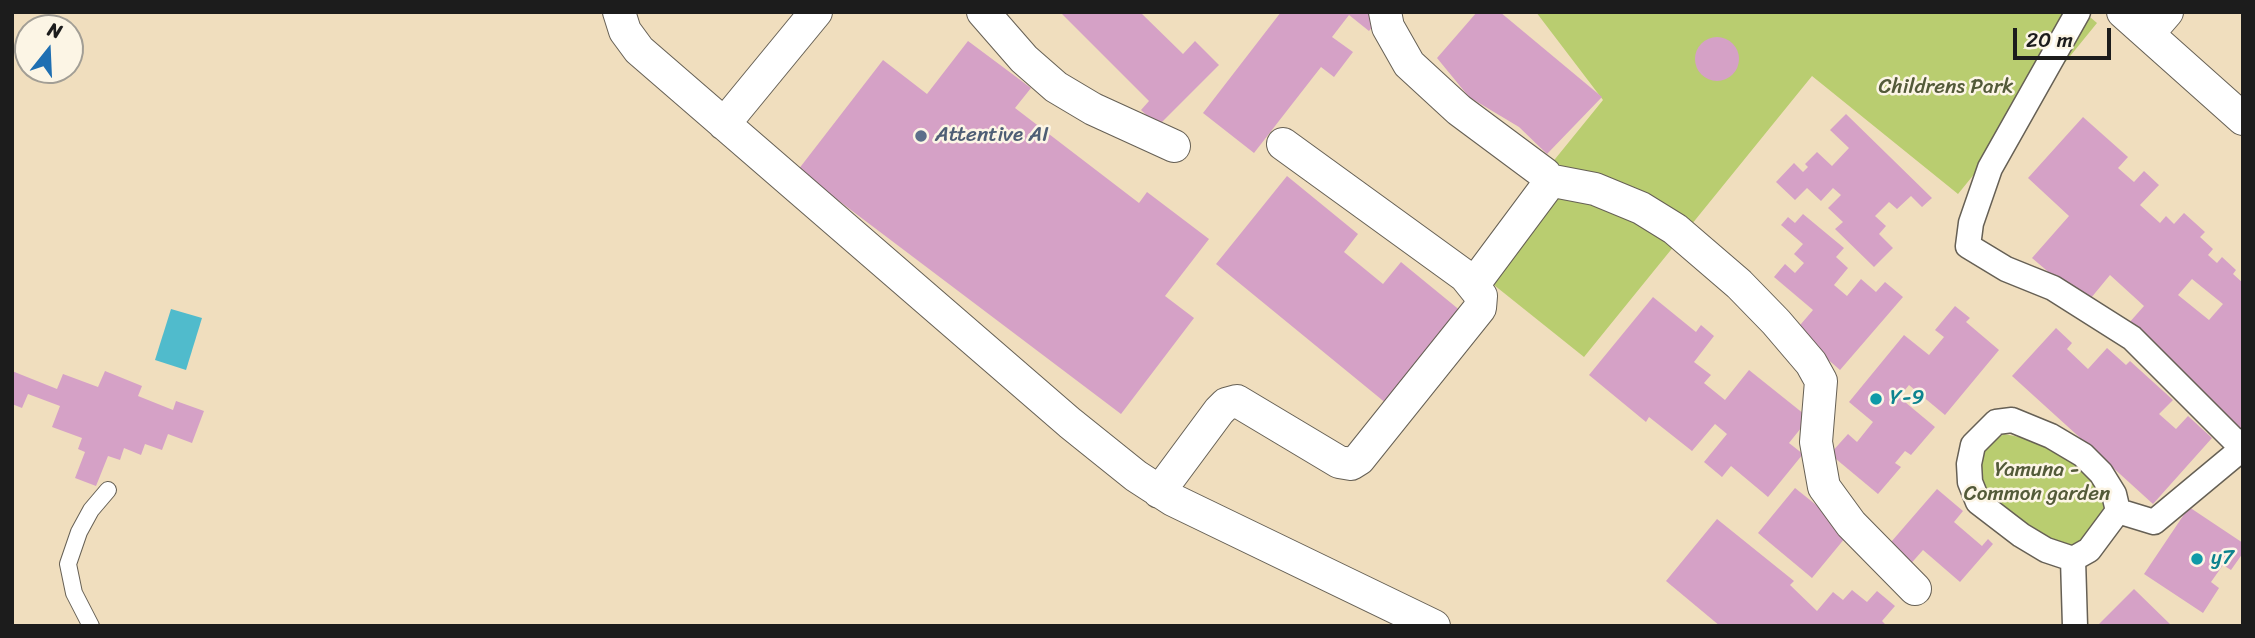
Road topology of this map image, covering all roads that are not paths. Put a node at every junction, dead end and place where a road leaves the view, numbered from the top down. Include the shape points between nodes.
1 (619, 12) edge
2 (816, 12) edge
3 (983, 12) edge
4 (1385, 12) edge
5 (2078, 12) edge
6 (2123, 12) edge
7 (2157, 23) edge
8 (2243, 119) edge
9 (724, 124) junction
10 (1283, 144) dead end
11 (1174, 146) dead end
12 (1548, 180) junction
13 (1474, 285) junction
14 (2243, 446) edge
15 (108, 490) dead end
16 (1159, 492) junction
17 (2118, 511) junction
18 (2073, 559) junction
19 (1915, 589) dead end
20 (91, 626) edge
21 (1434, 626) edge
22 (2075, 626) edge

1 - 9 street via 625,31 639,50
2 - 9 street
3 - 11 street via 1056,87
4 - 12 street via 1388,27 1409,64
5 - 14 street via 1990,168 1968,246 2006,269 2053,288 2132,338
6 - 7 street
7 - 8 street
9 - 16 street via 1070,424
10 - 13 street
12 - 13 street
12 - 19 street via 1595,189 1641,208 1675,229 1776,322 1821,381 1816,442 1824,487 1851,524
13 - 16 street via 1481,296 1475,316 1359,459 1351,464 1339,462 1237,401 1219,411
14 - 17 street via 2154,522
15 - 20 lane via 79,532 68,564 74,593
16 - 21 street
17 - 18 street via 2090,550
17 - 18 street via 2101,473 2051,436 2012,420 1996,422 1986,431 1973,445 1969,464 1978,502 2021,536
18 - 22 street

